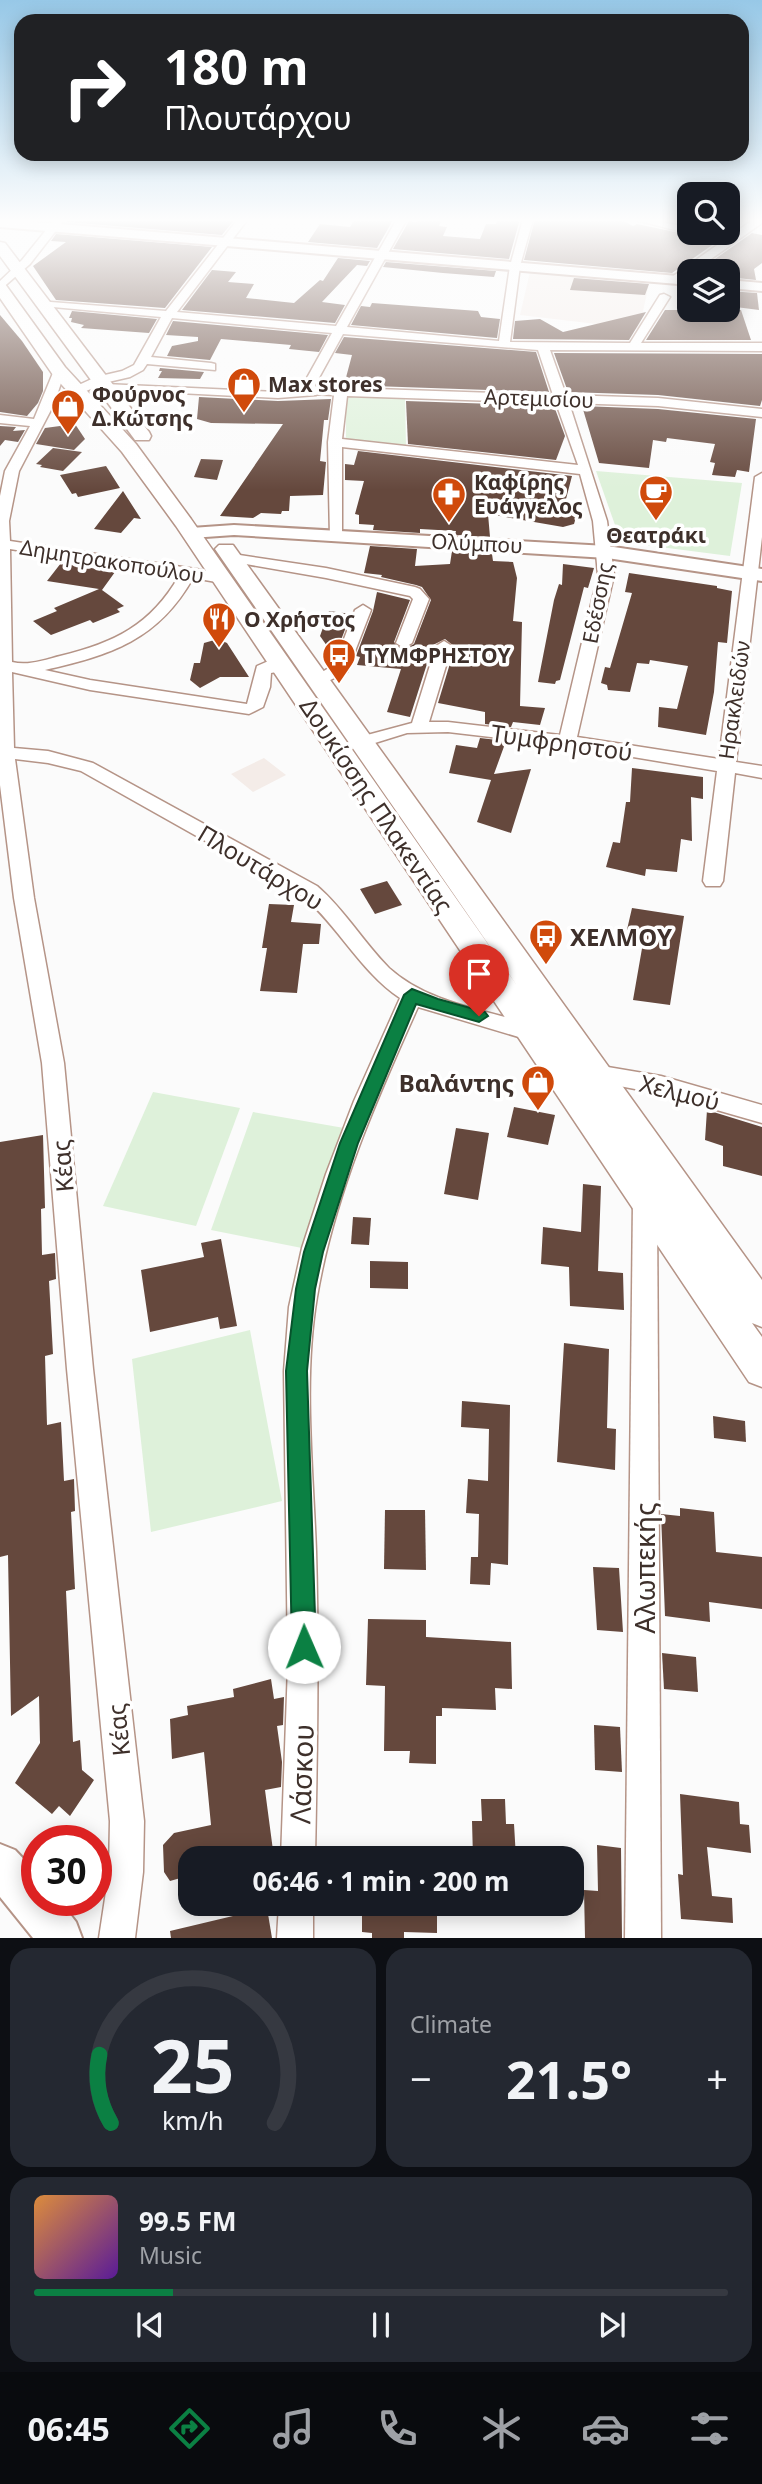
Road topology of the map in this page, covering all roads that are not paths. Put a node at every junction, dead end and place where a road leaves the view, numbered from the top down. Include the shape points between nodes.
1 (16, 309) edge
2 (47, 309) edge
3 (116, 309) edge
4 (173, 309) edge
5 (350, 309) edge
6 (509, 309) edge
7 (657, 309) edge
8 (169, 314) junction
9 (340, 329) junction
10 (504, 345) junction
11 (543, 347) junction
12 (634, 347) junction
13 (762, 347) edge
14 (144, 360) junction
15 (211, 368) dead end
16 (59, 371) junction
17 (102, 383) junction
18 (76, 390) junction
19 (314, 391) junction
20 (341, 393) junction
21 (559, 399) junction
22 (48, 404) junction
23 (762, 413) edge
24 (0, 419) edge
25 (36, 423) junction
26 (335, 442) junction
27 (585, 470) junction
28 (762, 478) edge
29 (1, 521) edge
30 (201, 531) junction
31 (335, 535) junction
32 (3, 544) junction
33 (607, 552) junction
34 (227, 568) junction
35 (188, 573) junction
36 (757, 574) edge
37 (363, 610) dead end
38 (404, 643) dead end
39 (444, 646) dead end
40 (10, 666) edge
41 (282, 666) junction
42 (318, 679) junction
43 (419, 727) junction
44 (566, 741) junction
45 (362, 742) junction
46 (4, 764) edge
47 (725, 766) junction
48 (762, 772) edge
49 (713, 881) dead end
50 (412, 995) junction
51 (532, 1033) junction
52 (596, 1074) junction
53 (762, 1114) edge
54 (645, 1198) junction
55 (762, 1310) edge
56 (762, 1369) edge
57 (298, 1846) edge
58 (0, 1865) edge
59 (296, 1916) edge
60 (60, 1938) edge
61 (117, 1938) edge
62 (295, 1938) edge
63 (643, 1938) edge

1 - 16 main road, Δουκίσσης Πλακεντίας
2 - 17 main road, Δουκίσσης Πλακεντίας
3 - 8 street
4 - 8 street
5 - 9 street
6 - 10 street
7 - 12 street
8 - 9 street
8 - 14 street
9 - 10 street
9 - 19 street via 309,385
10 - 11 street
11 - 12 street
11 - 21 street, Εδέσσης
12 - 13 street
14 - 15 street
14 - 17 street via 132,372
16 - 18 main road, Δουκίσσης Πλακεντίας
16 - 22 street, Κέας
17 - 18 street
17 - 19 street, Αρτεμισίου via 278,395
17 - 30 main road, Δουκίσσης Πλακεντίας
18 - 22 street
18 - 30 main road, Δουκίσσης Πλακεντίας
19 - 20 street, Αρτεμισίου
20 - 21 street, Αρτεμισίου
20 - 26 street
21 - 23 street, Αρτεμισίου via 684,404
21 - 27 street, Εδέσσης
22 - 25 street, Κέας
24 - 25 street
25 - 29 street, Κέας via 12,471
26 - 27 street
26 - 31 street
27 - 33 street, Εδέσσης
28 - 36 street, Ηρακλειδών
29 - 32 street, Κέας
30 - 31 street, Ολύμπου
30 - 34 main road, Δουκίσσης Πλακεντίας
31 - 33 street, Ολύμπου
32 - 35 street, Δημητρακοπούλου
32 - 40 street, Κέας
33 - 36 street, Ολύμπου
33 - 44 street, Εδέσσης via 606,575
34 - 35 street, Δημητρακοπούλου
34 - 38 street, Δημητρακοπούλου via 326,573 415,592 421,599
34 - 41 main road, Δουκίσσης Πλακεντίας
34 - 42 main road, Δουκίσσης Πλακεντίας
35 - 40 street via 171,605 144,629 89,654
36 - 47 street, Ηρακλειδών
37 - 42 street via 341,668
39 - 43 street
40 - 41 street via 90,685 249,709 262,687 262,670 272,664
40 - 46 street, Κέας
41 - 51 main road, Δουκίσσης Πλακεντίας
42 - 45 main road, Δουκίσσης Πλακεντίας
43 - 44 street, Τυμφρηστού
43 - 45 street, Τυμφρηστού
44 - 47 street, Τυμφρηστού
45 - 52 main road, Δουκίσσης Πλακεντίας
46 - 50 street, Πλουτάρχου via 48,757 87,767 294,882 326,904 375,965
46 - 61 street, Κέας via 53,1063 127,1821
47 - 48 street, Τυμφρηστού
47 - 49 street, Ηρακλειδών
50 - 51 street, Πλουτάρχου
50 - 57 street, Λάσκου via 349,1143 305,1289 297,1371 304,1666
51 - 54 main road, Δουκίσσης Πλακεντίας
52 - 53 street, Χελμού via 661,1085
52 - 55 main road, Δουκίσσης Πλακεντίας
54 - 56 main road, Δουκίσσης Πλακεντίας
54 - 63 street, Αλωπεκής
58 - 60 street
59 - 62 street

